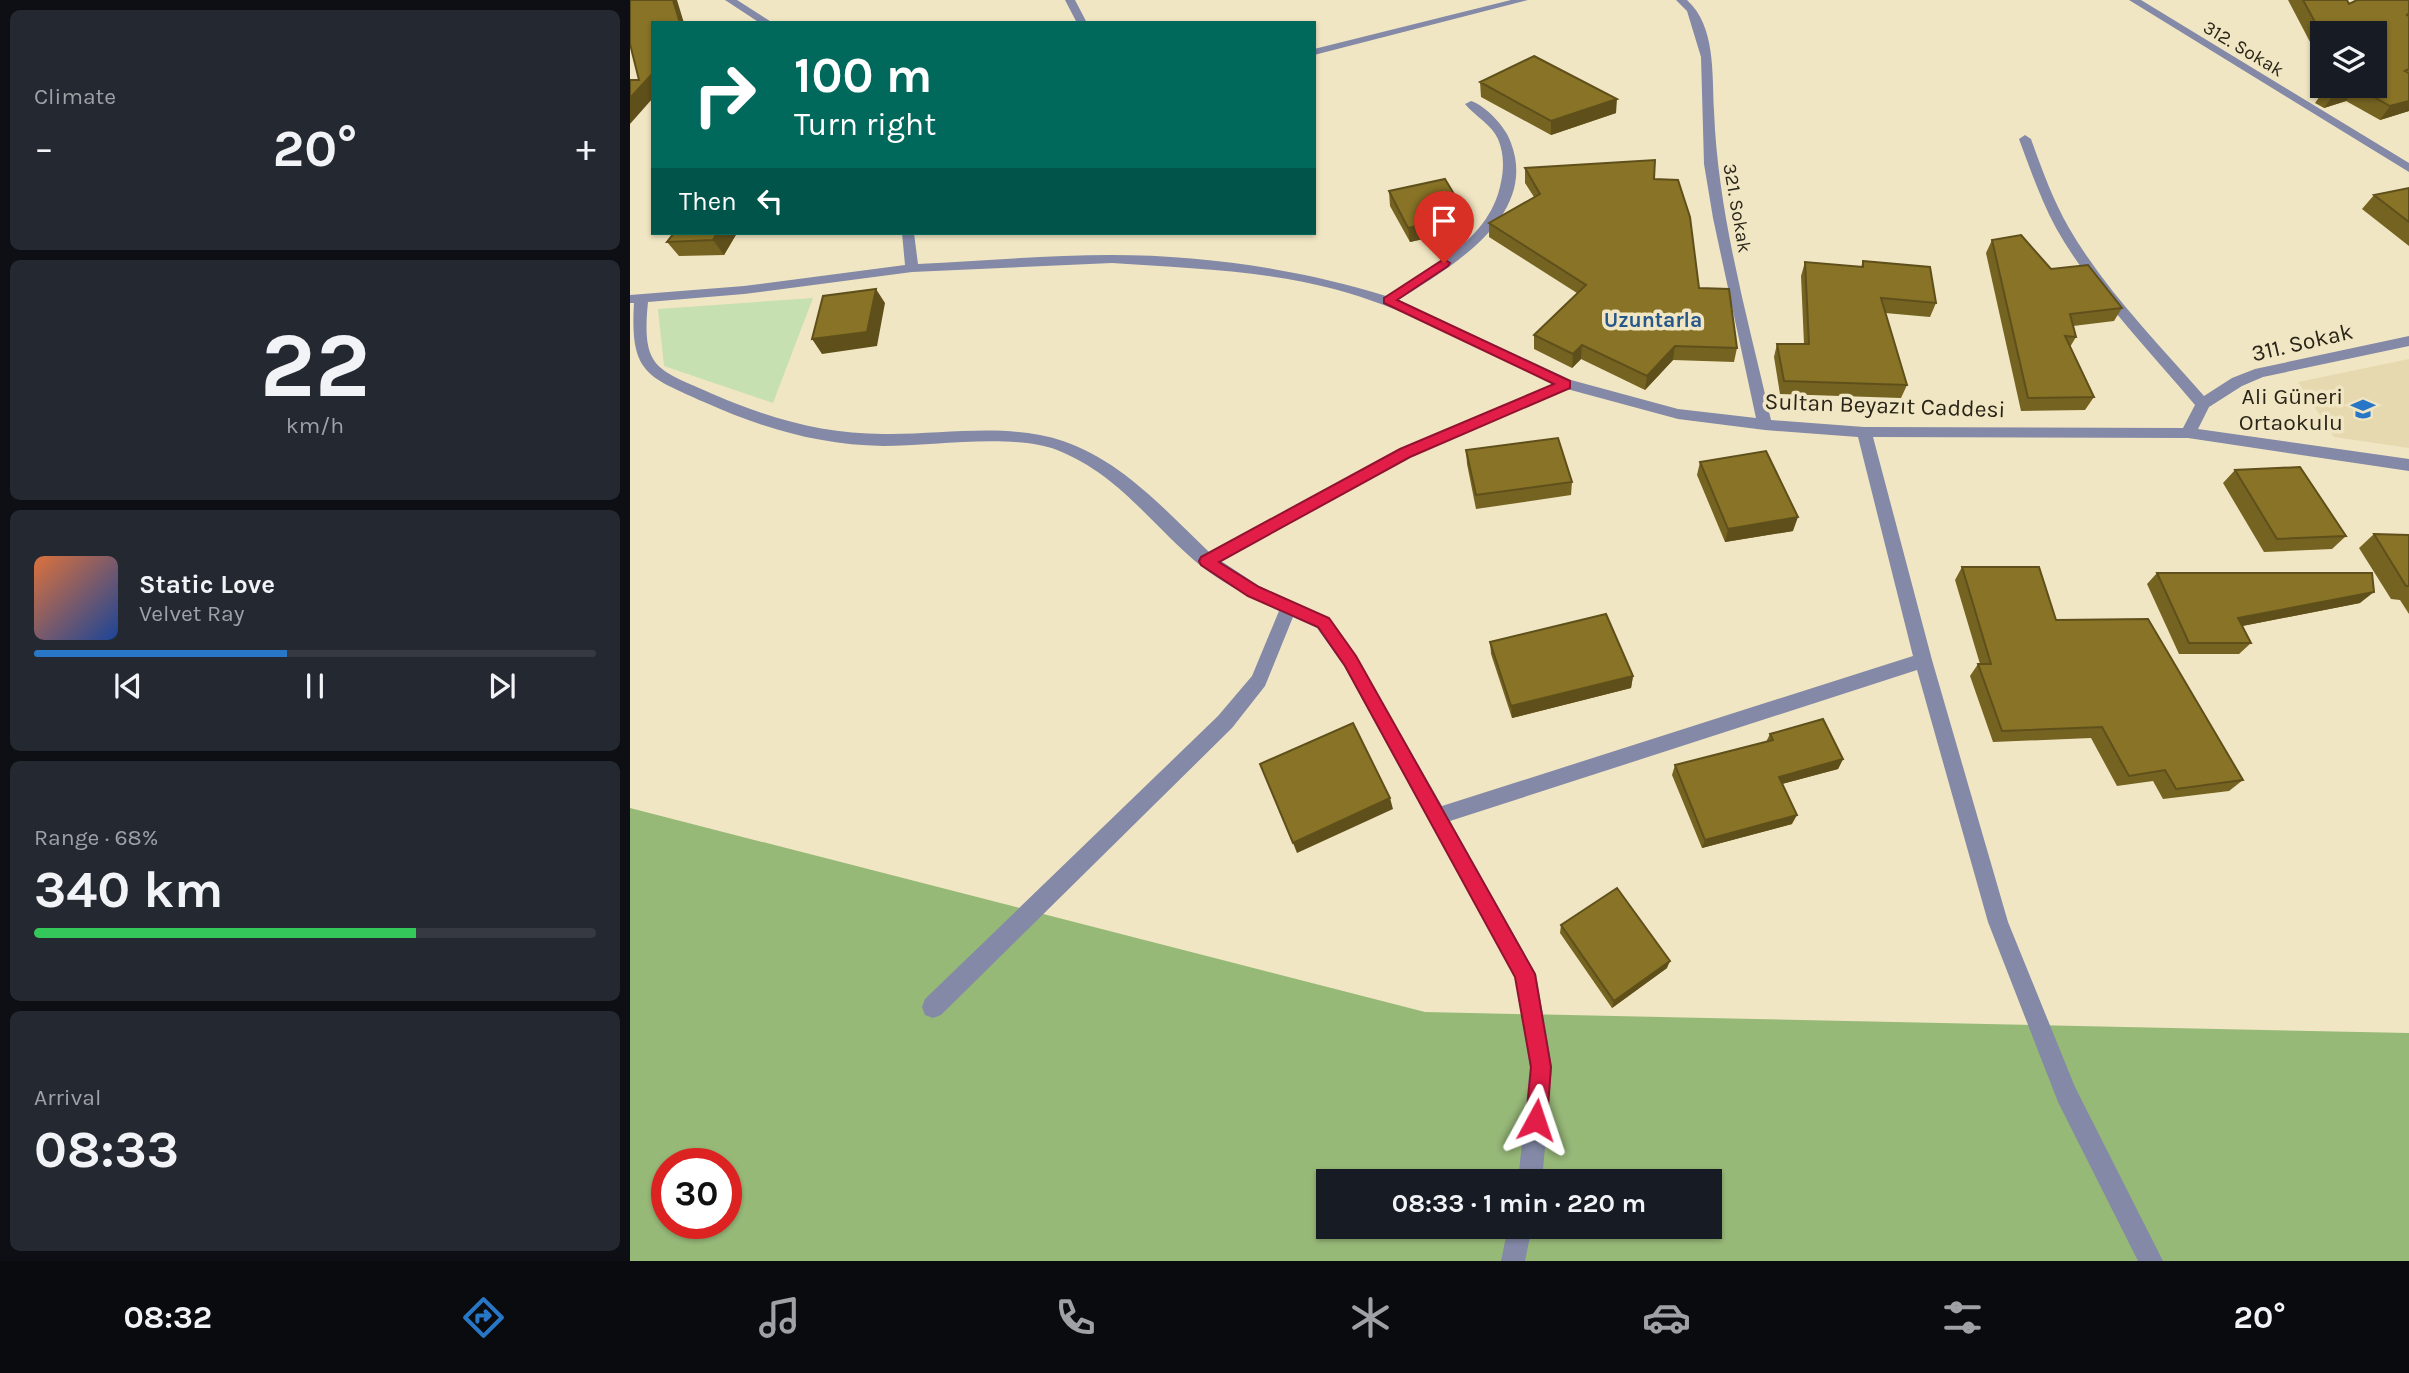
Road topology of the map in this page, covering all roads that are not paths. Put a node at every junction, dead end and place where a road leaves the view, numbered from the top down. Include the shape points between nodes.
1 (730, 0) edge
2 (1070, 0) edge
3 (1523, 0) edge
4 (1681, 0) edge
5 (2134, 0) edge
6 (765, 21) edge
7 (1081, 21) edge
8 (1316, 52) edge
9 (1471, 104) dead end
10 (2025, 139) dead end
11 (2409, 168) edge
12 (908, 235) edge
13 (912, 268) junction
14 (635, 299) edge
15 (1388, 300) junction
16 (2409, 341) edge
17 (1566, 384) junction
18 (2203, 404) junction
19 (1765, 425) junction
20 (1864, 432) junction
21 (2188, 433) junction
22 (2409, 465) edge
23 (1207, 561) junction
24 (1289, 607) junction
25 (1923, 660) junction
26 (1436, 817) junction
27 (933, 1007) dead end
28 (1531, 1169) edge
29 (1518, 1239) edge
30 (1513, 1261) edge
31 (2151, 1261) edge

1 - 6 street
2 - 7 street
3 - 8 street
4 - 19 street, 321. Sokak via 1692,10 1706,57 1710,164 1718,218
5 - 11 street, 312. Sokak
9 - 15 street via 1501,133 1507,146 1509,182 1503,206 1496,219 1463,250
10 - 18 street via 2048,199 2068,234 2106,290
12 - 13 street
13 - 14 street, Sultan Beyazıt Caddesi
13 - 15 street, Sultan Beyazıt Caddesi via 1163,261 1283,274
14 - 23 street via 639,354 651,372 765,423 808,435 1015,437 1055,444 1083,454 1122,480
15 - 17 street, Sultan Beyazıt Caddesi
16 - 18 street, 311. Sokak via 2260,373
17 - 19 street, Sultan Beyazıt Caddesi via 1678,414
17 - 23 street via 1405,453
18 - 21 street, 311. Sokak
19 - 20 street, Sultan Beyazıt Caddesi
20 - 21 street, Sultan Beyazıt Caddesi
20 - 25 street
21 - 22 street, Sultan Beyazıt Caddesi
23 - 24 street via 1253,591
24 - 26 street via 1323,623 1350,661
24 - 27 street via 1259,681 1225,722
25 - 26 street
25 - 31 street via 1998,922 2066,1094
26 - 28 street via 1525,974 1541,1067
29 - 30 street

